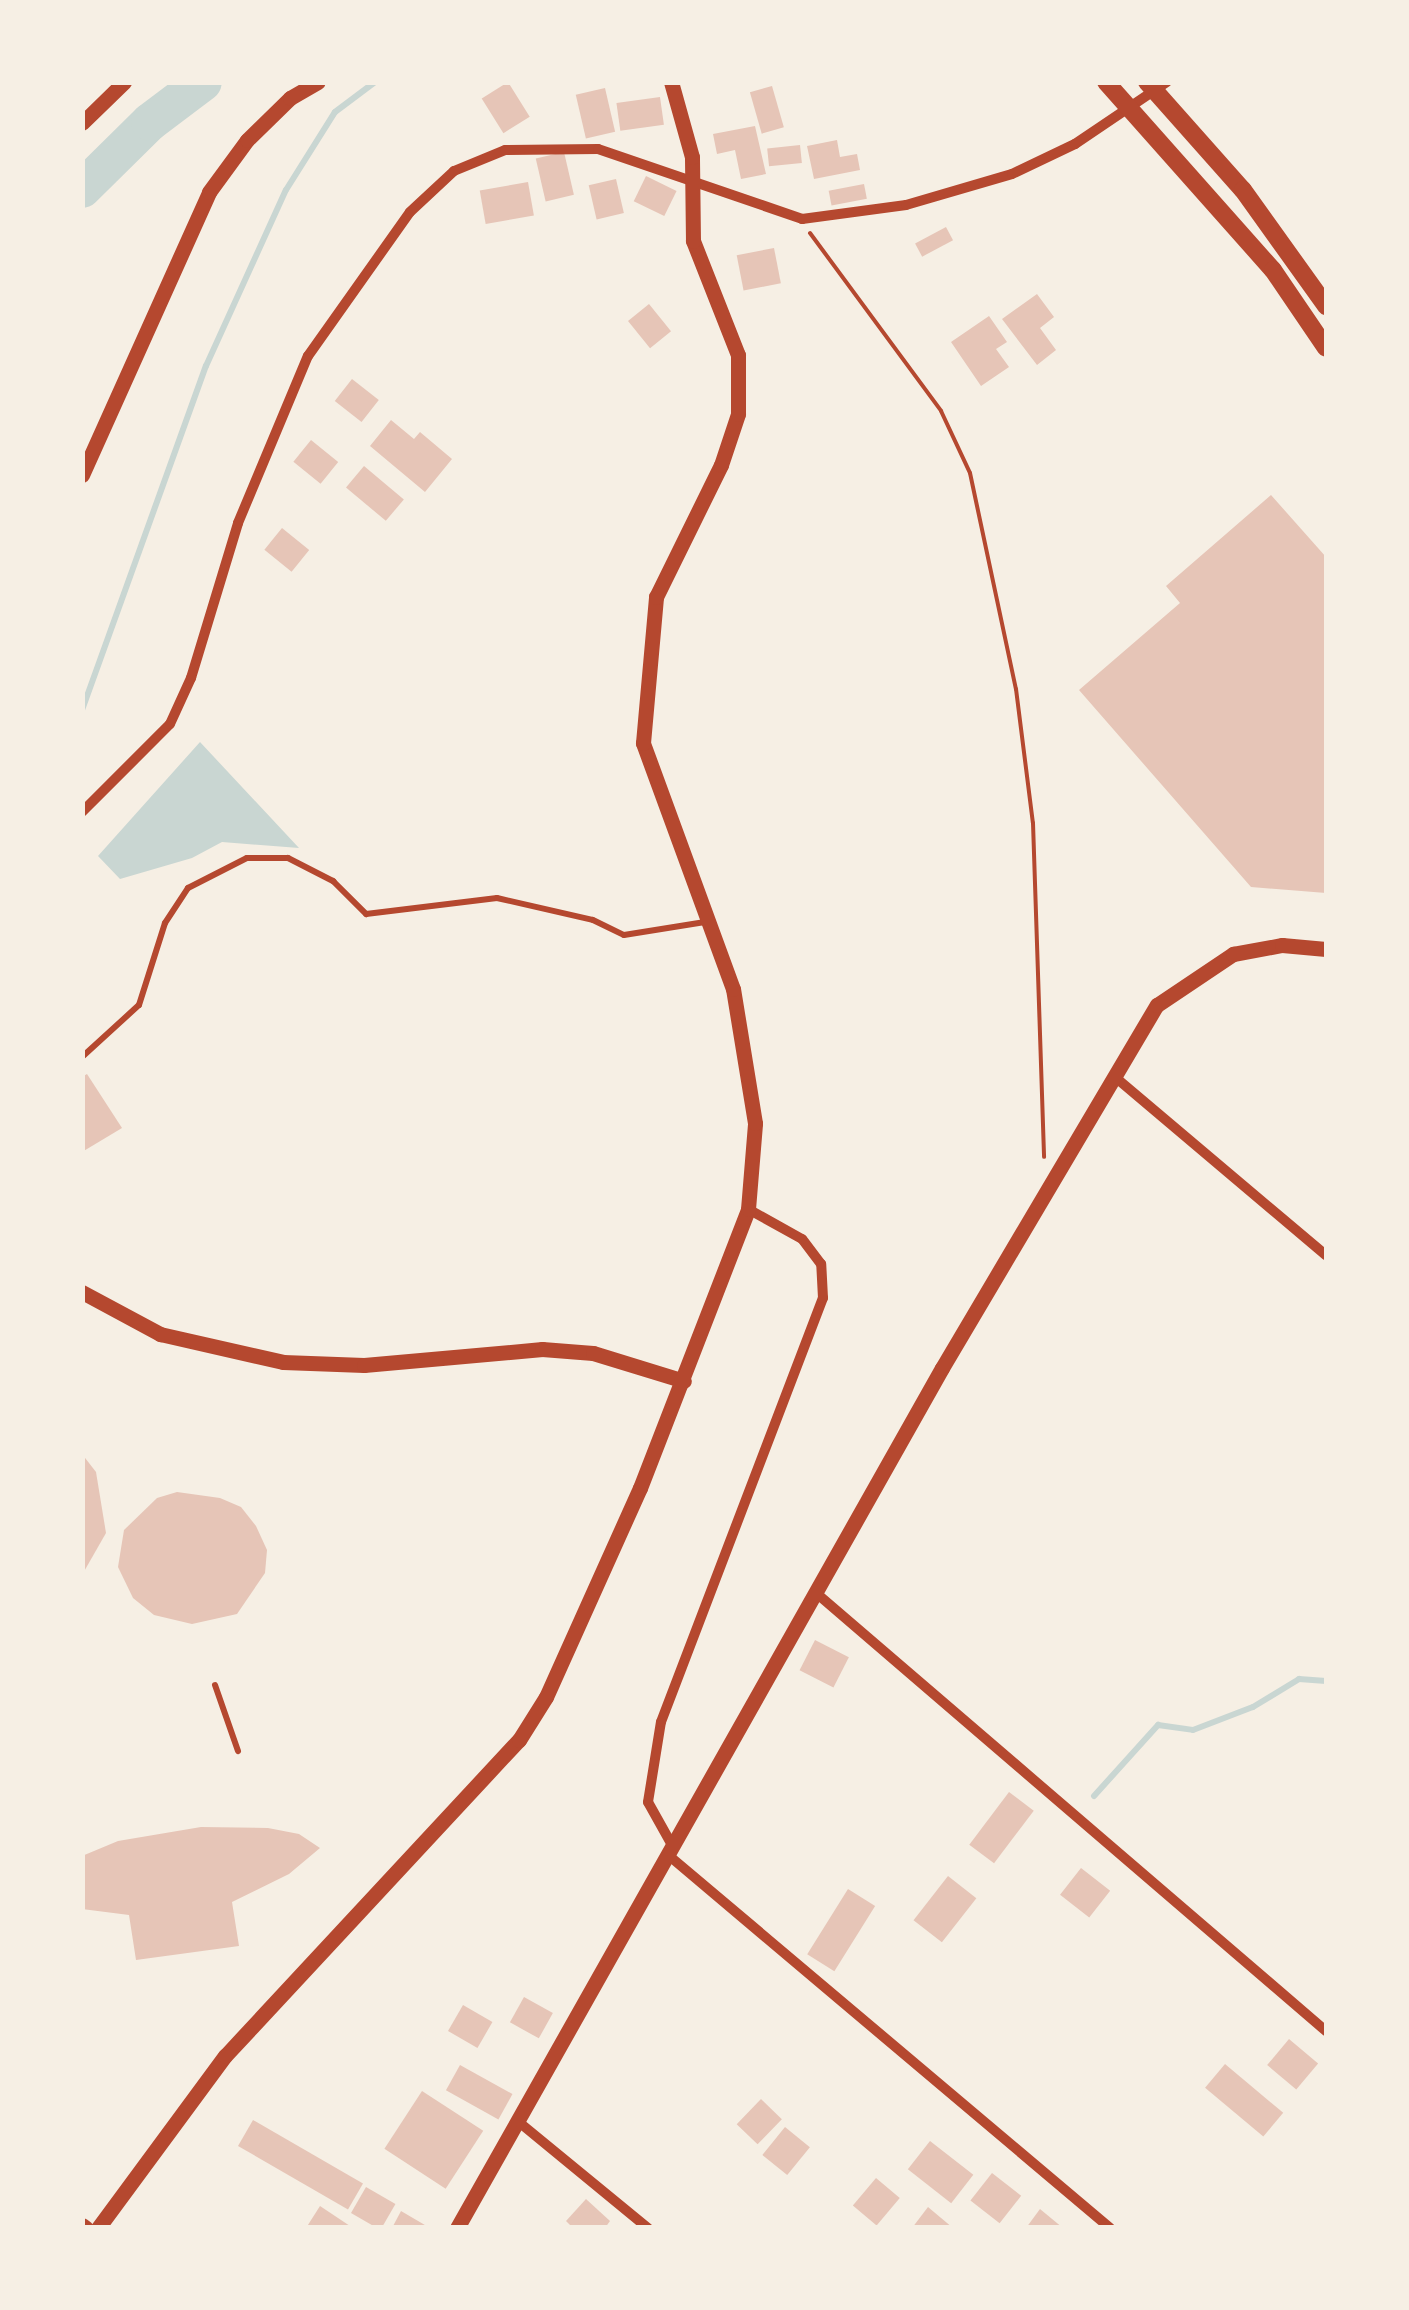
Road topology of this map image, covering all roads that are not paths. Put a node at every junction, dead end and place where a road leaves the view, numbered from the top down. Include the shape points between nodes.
1 (124, 82) edge
2 (318, 82) edge
3 (671, 82) edge
4 (1106, 82) edge
5 (1147, 82) edge
6 (1167, 82) edge
7 (82, 123) edge
8 (692, 183) junction
9 (1326, 306) edge
10 (1326, 348) edge
11 (82, 476) edge
12 (82, 812) edge
13 (711, 920) junction
14 (1326, 949) edge
15 (82, 1058) edge
16 (1114, 1077) junction
17 (748, 1210) junction
18 (1326, 1254) edge
19 (82, 1292) edge
20 (684, 1381) junction
21 (815, 1592) junction
22 (215, 1685) dead end
23 (238, 1751) dead end
24 (670, 1850) junction
25 (1326, 2031) edge
26 (520, 2122) junction
27 (98, 2228) edge
28 (457, 2228) edge
29 (648, 2228) edge
30 (1110, 2228) edge

1 - 7 street
2 - 11 street via 290,98 247,140 210,192
3 - 8 street via 687,134
4 - 10 main road via 1178,157
5 - 9 main road
6 - 8 street via 1075,144 1012,174 906,205 802,220
8 - 12 street via 608,152 534,146 480,159 433,186 308,356 238,523 191,678 170,724
8 - 13 street via 694,240 738,355 738,414 656,597 643,743 657,794
13 - 15 lane via 624,935 593,920 498,898 366,914 332,880 288,858 248,858 188,888 165,923 139,1005 109,1040
13 - 17 street via 734,989 755,1124
14 - 16 street via 1282,945 1233,954 1194,977 1157,1005
16 - 18 street
16 - 21 street
17 - 20 street
17 - 24 street via 802,1239 821,1264 823,1298 660,1722 648,1802
19 - 20 street via 160,1334 283,1362 364,1365 542,1349 593,1352
20 - 27 street via 575,1635 519,1740 225,2056
21 - 24 street
21 - 25 street
22 - 23 lane
24 - 26 street
24 - 30 street
26 - 28 street
26 - 29 street

